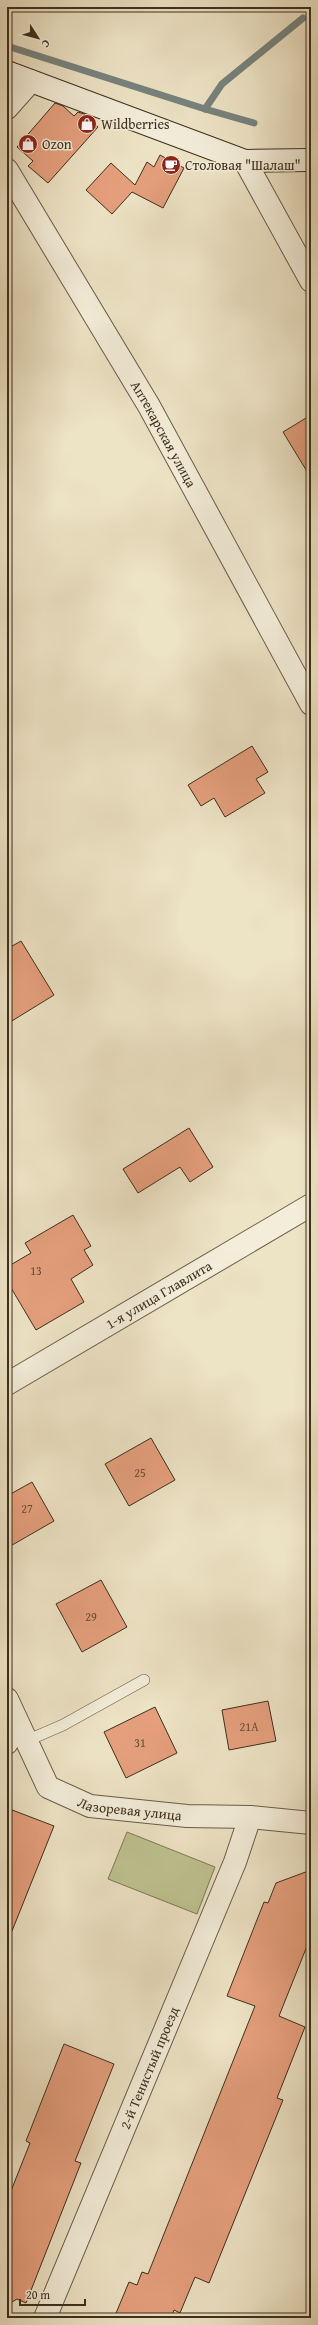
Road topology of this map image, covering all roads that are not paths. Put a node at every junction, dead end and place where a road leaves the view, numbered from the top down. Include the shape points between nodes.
1 (7, 72) edge
2 (31, 81) junction
3 (7, 108) edge
4 (311, 160) edge
5 (245, 161) junction
6 (7, 170) edge
7 (311, 281) edge
8 (311, 704) edge
9 (311, 1206) edge
10 (7, 1384) edge
11 (144, 1680) dead end
12 (7, 1699) edge
13 (17, 1742) edge
14 (250, 1817) junction
15 (311, 1823) edge
16 (45, 2318) edge

1 - 2 street
2 - 3 street
2 - 5 street
4 - 5 street
5 - 7 street
6 - 8 street, Аптекарская улица via 149,406
9 - 10 street, 1-я улица Главлита
11 - 13 lane via 63,1725
12 - 13 street, Лазоревая улица via 16,1720
13 - 14 street, Лазоревая улица via 48,1787 90,1806 187,1816
14 - 15 street, Лазоревая улица
14 - 16 street, 2-й Тенистый проезд via 229,1876

